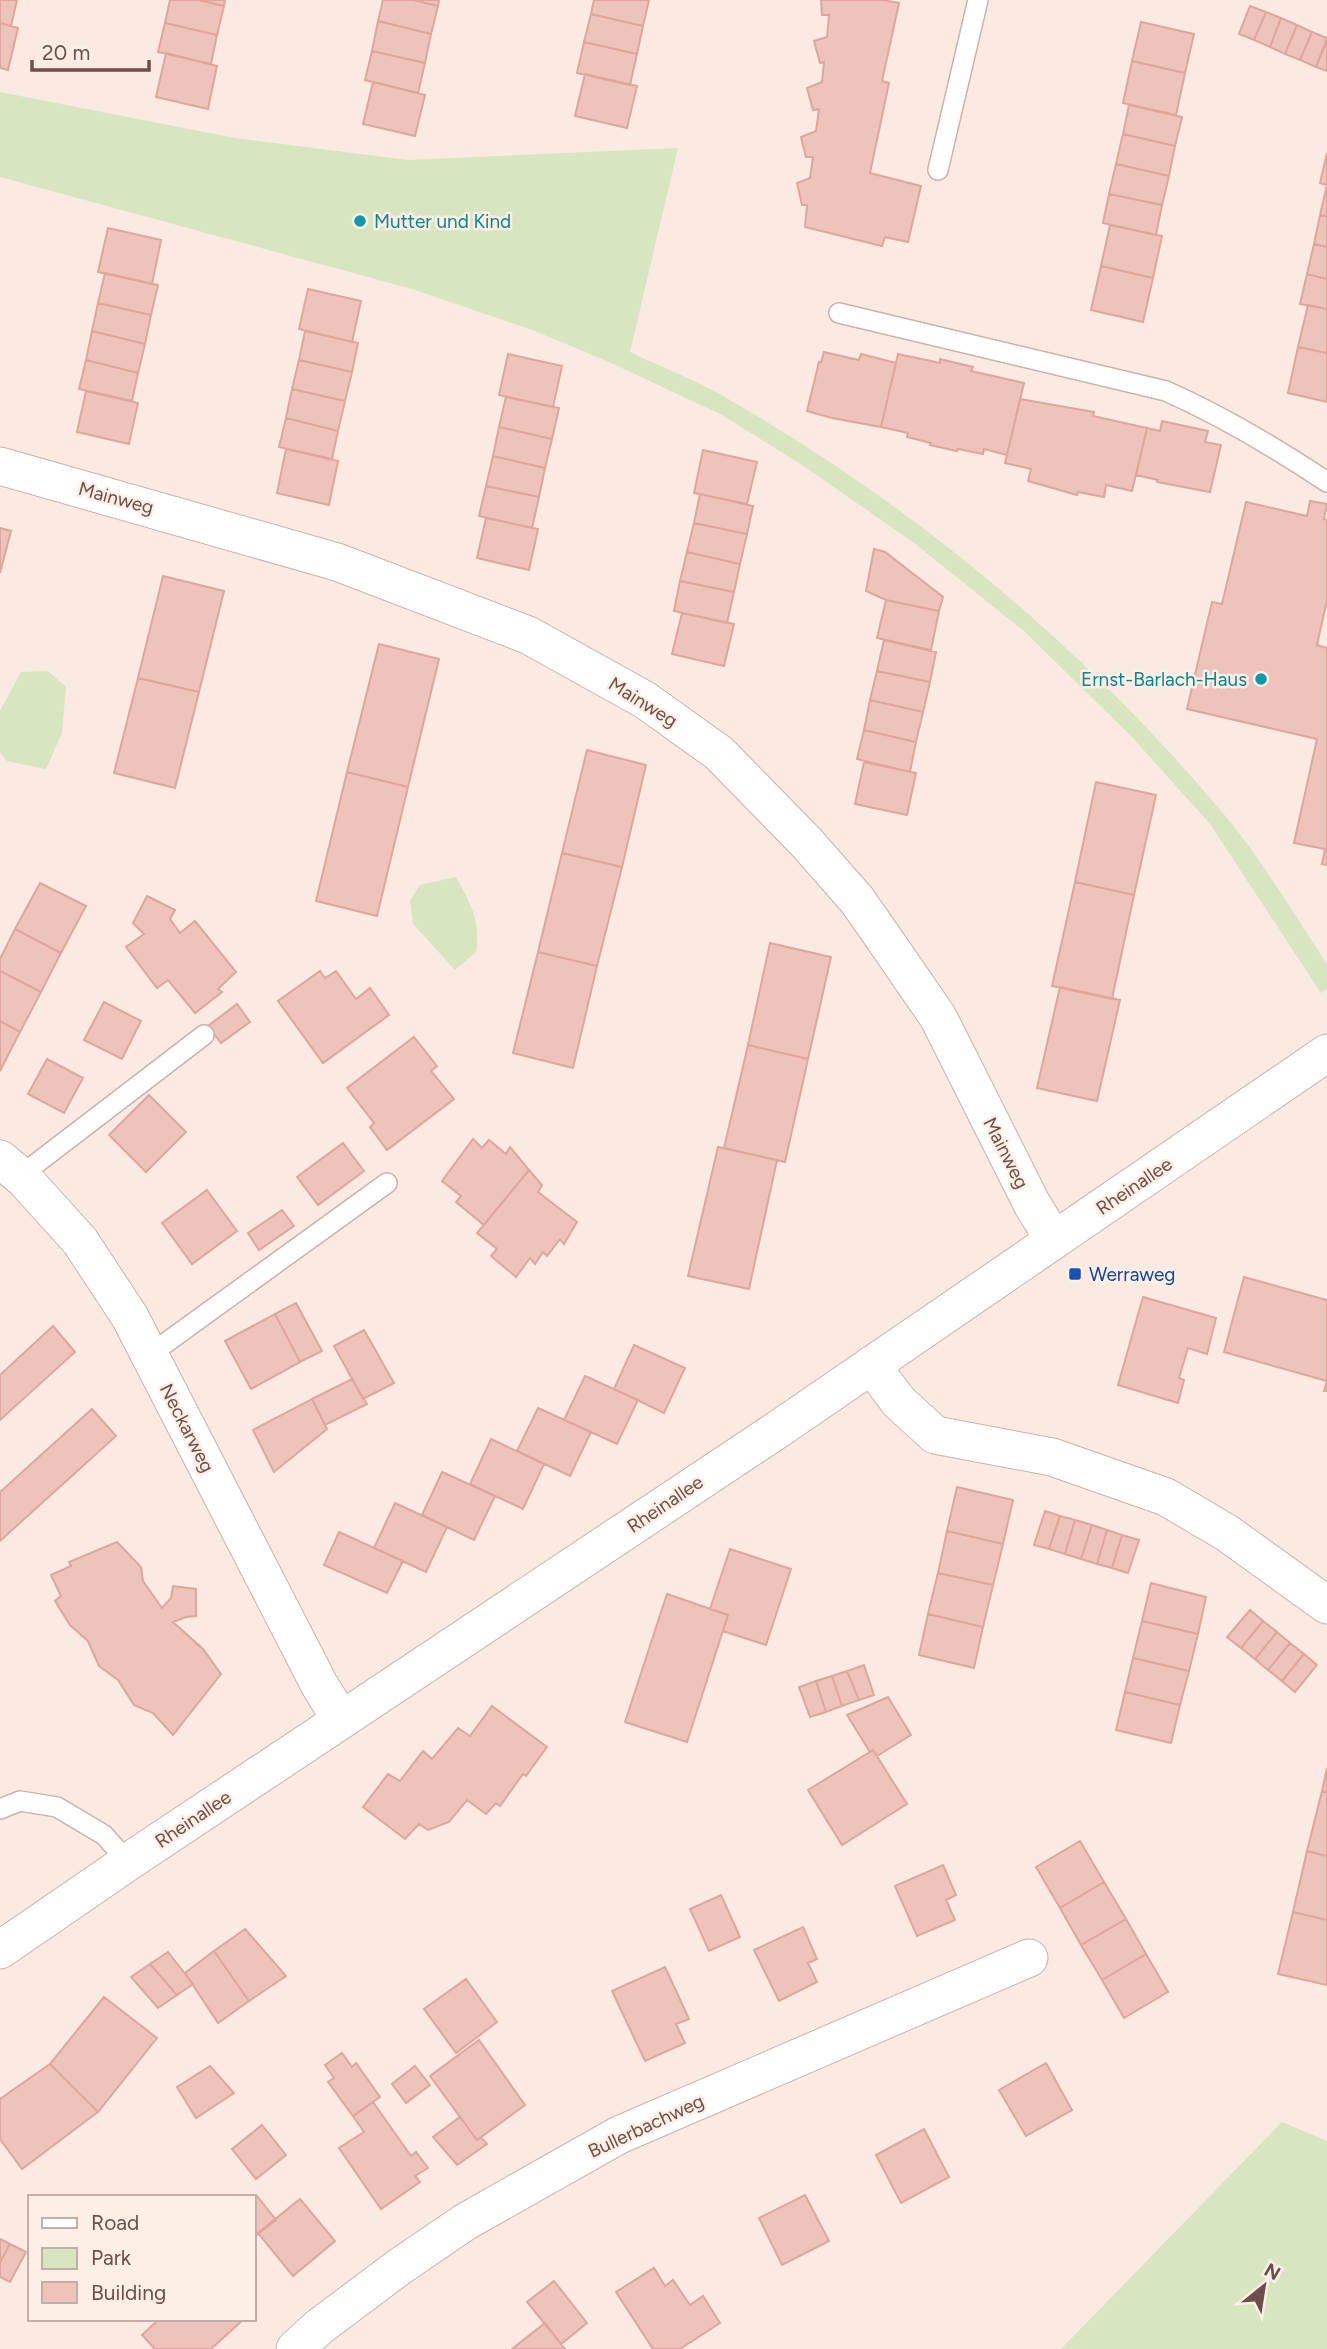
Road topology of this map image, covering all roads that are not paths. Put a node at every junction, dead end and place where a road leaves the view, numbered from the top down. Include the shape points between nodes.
1 (978, 0) edge
2 (938, 170) dead end
3 (839, 313) dead end
4 (0, 466) edge
5 (1327, 482) edge
6 (204, 1035) dead end
7 (1327, 1053) edge
8 (10, 1168) edge
9 (387, 1183) dead end
10 (1054, 1240) junction
11 (149, 1355) junction
12 (870, 1365) junction
13 (1327, 1605) edge
14 (341, 1720) junction
15 (0, 1809) edge
16 (128, 1862) junction
17 (0, 1951) edge
18 (1029, 1958) dead end
19 (295, 2349) edge

1 - 2 lane
3 - 5 lane via 1166,391
4 - 10 street, Mainweg via 337,562 528,635 645,700 719,753 857,900 938,1017
6 - 8 lane
7 - 10 street, Rheinallee
8 - 11 street, Neckarweg via 80,1241
9 - 11 lane
10 - 12 street, Rheinallee
11 - 14 street, Neckarweg via 318,1684
12 - 13 street via 900,1402 935,1434 1052,1458 1166,1497 1227,1533
12 - 14 street, Rheinallee
14 - 16 street, Rheinallee
15 - 16 lane via 20,1801 57,1807 103,1835
16 - 17 street, Rheinallee
18 - 19 street, Bullerbachweg via 619,2135 465,2222 398,2267

